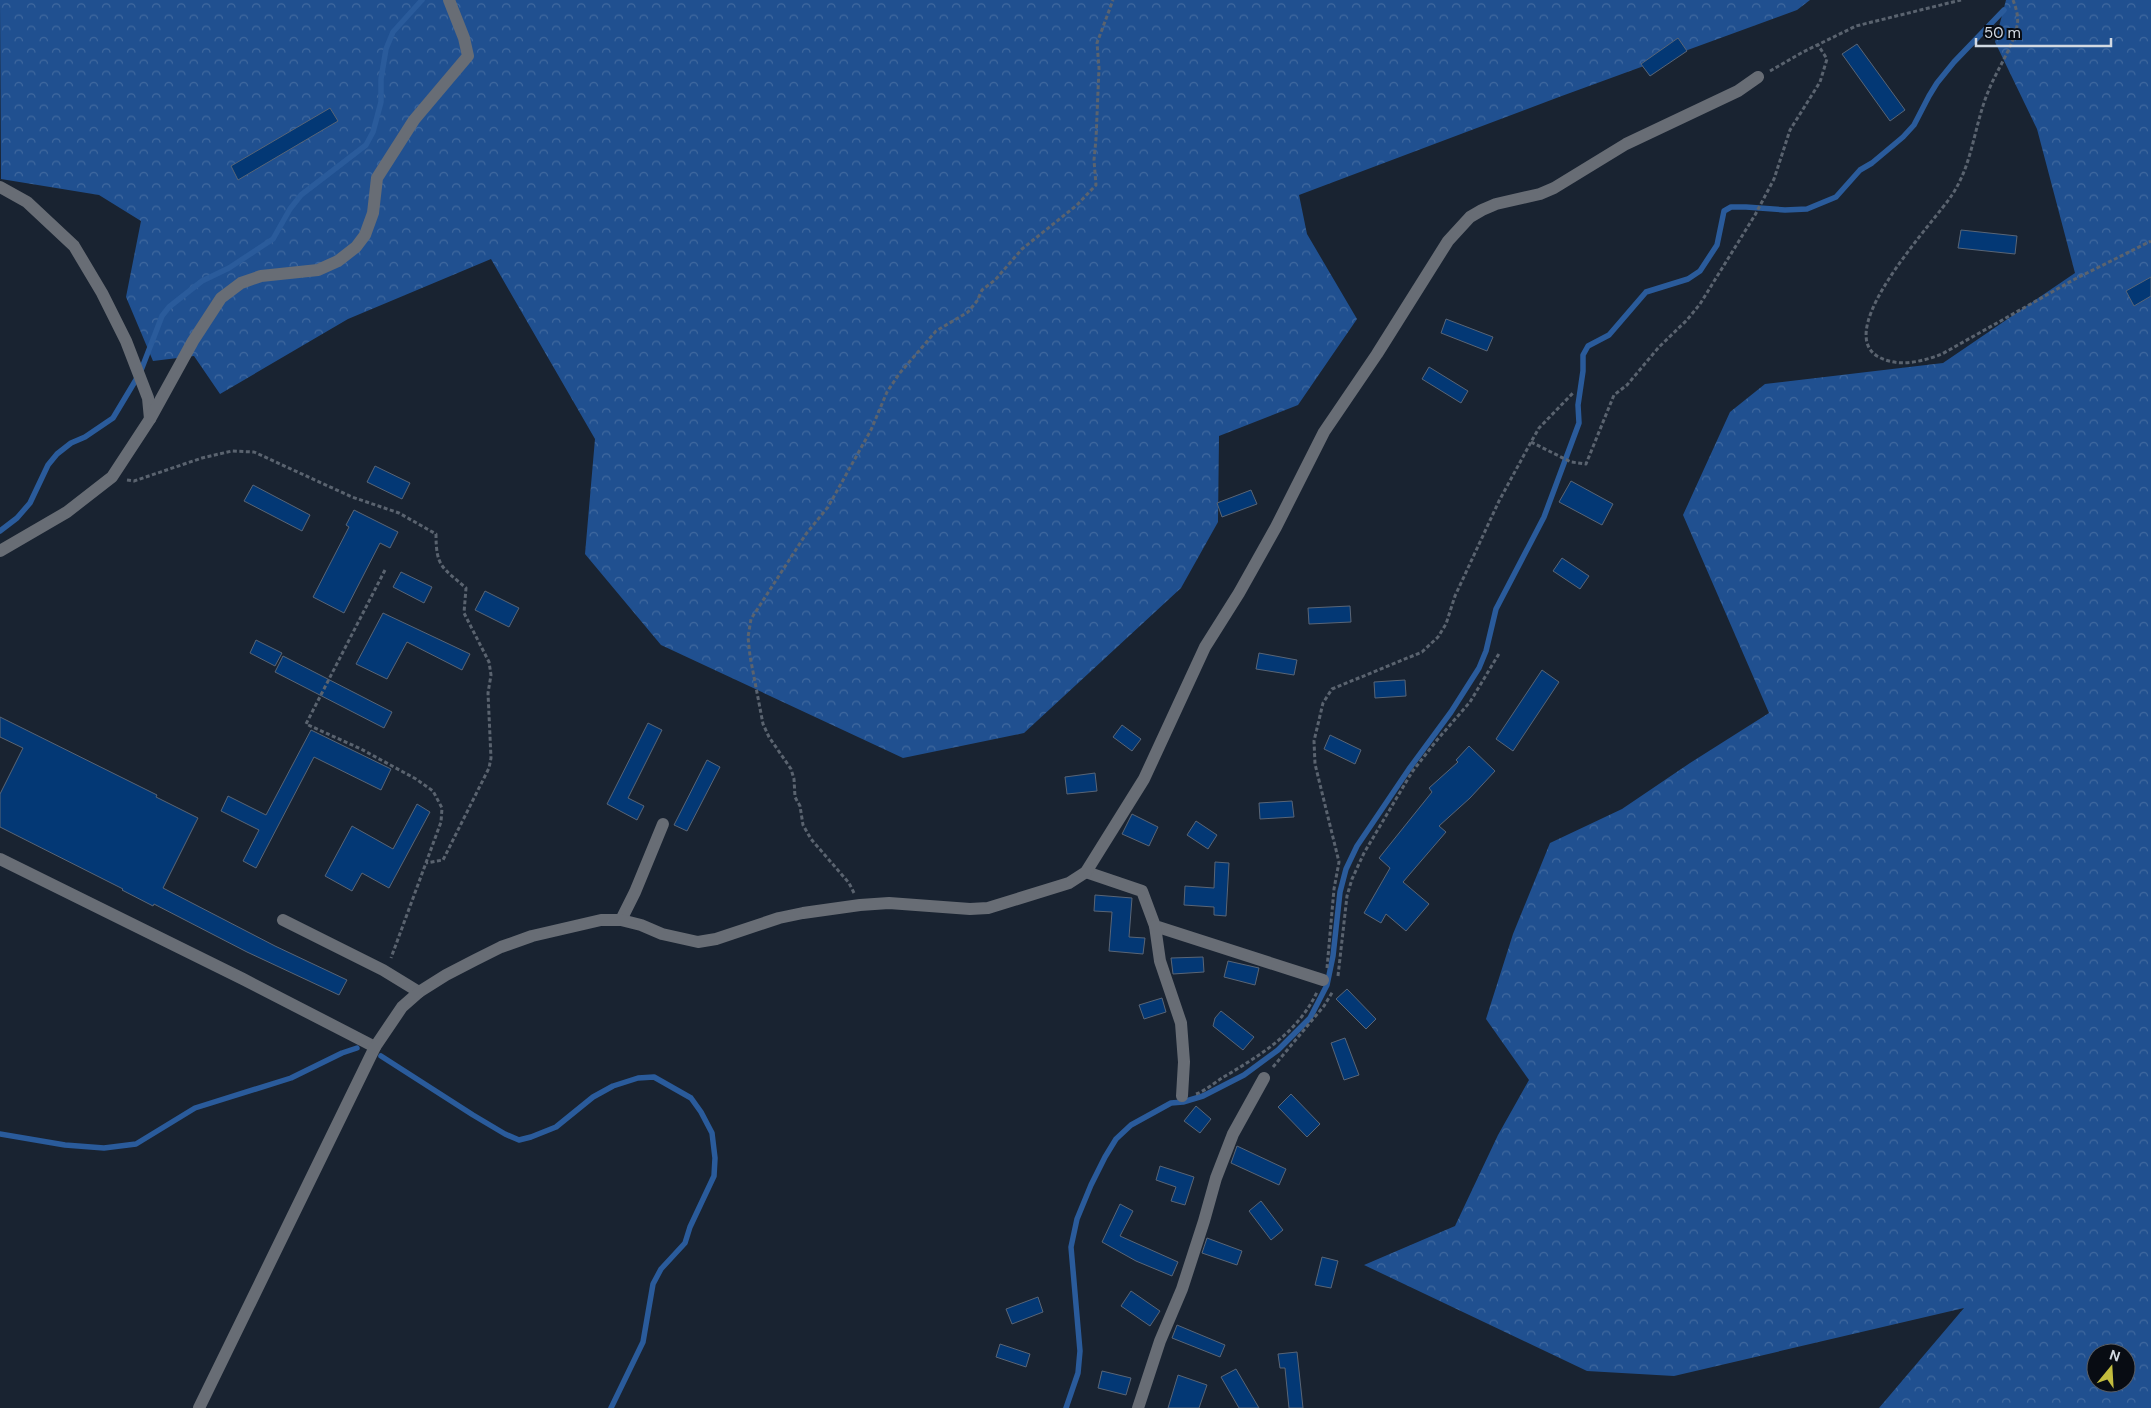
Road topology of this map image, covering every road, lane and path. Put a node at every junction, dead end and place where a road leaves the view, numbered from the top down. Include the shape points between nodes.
1 (449, 0) edge
2 (1113, 0) edge
3 (1961, 0) edge
4 (2013, 0) edge
5 (1818, 45) junction
6 (1758, 77) joint
7 (0, 187) edge
8 (2151, 241) edge
9 (1573, 393) dead end
10 (150, 419) junction
11 (1531, 442) junction
12 (112, 477) junction
13 (0, 551) edge
14 (385, 570) dead end
15 (1500, 652) dead end
16 (663, 824) dead end
17 (0, 859) edge
18 (426, 863) junction
19 (1086, 872) junction
20 (860, 905) junction
21 (283, 920) dead end
22 (621, 920) junction
23 (1155, 926) junction
24 (386, 972) junction
25 (1338, 978) dead end
26 (1329, 983) junction
27 (419, 992) junction
28 (375, 1047) junction
29 (1264, 1078) joint
30 (1182, 1096) joint
31 (199, 1408) edge
32 (1138, 1408) edge

1 - 10 street via 468,56 414,120 377,178 373,213 356,247 338,261 318,270 260,276 241,284 222,298
2 - 20 path via 1097,43 1096,185 1078,205 1022,249 982,290 968,312 936,331 899,374 828,507 806,534 751,619 748,637 750,656 764,724 791,770 803,825 849,883
3 - 5 path via 1856,26
4 - 8 path via 2018,23 2014,38 1988,91 1969,159 1952,195 1899,262 1879,295 1868,330 1872,352 1886,361 1899,362 1921,362 1942,354 2075,279
5 - 6 path
5 - 11 path via 1827,59 1825,70 1790,130 1778,170 1756,215 1700,304 1628,385 1614,395 1586,464 1571,462
6 - 19 street via 1738,91 1626,144 1554,188 1482,210 1470,217 1448,241 1324,432 1276,527 1205,647 1144,778
7 - 10 street via 27,202 74,246 102,293 140,373 148,398
9 - 11 path via 1539,428
10 - 12 street
11 - 26 path via 1499,501 1438,637 1422,652 1332,689 1323,703 1314,741 1315,764 1339,862 1334,888
12 - 13 street via 67,512
12 - 18 path via 134,481 202,458 232,451 254,452 352,497 399,513 436,534 440,565 466,588 464,613 489,662 491,750 489,768 443,860
14 - 18 path via 306,724 361,749 433,791 442,808 441,822
15 - 25 path via 1470,702 1412,772 1364,853 1347,896
16 - 22 street
17 - 28 street via 243,978
18 - 24 path
19 - 20 street via 1070,883 988,908 889,903
19 - 23 street via 1142,891
20 - 22 street via 795,914 698,942
21 - 24 street
22 - 27 street via 593,922 501,947
23 - 26 street
23 - 30 street via 1160,961 1181,1023
24 - 27 street
26 - 29 path via 1324,1006
26 - 30 path via 1274,1046 1198,1093
27 - 28 street via 402,1006
28 - 31 street
29 - 32 street via 1233,1134 1216,1178 1182,1289 1160,1341

